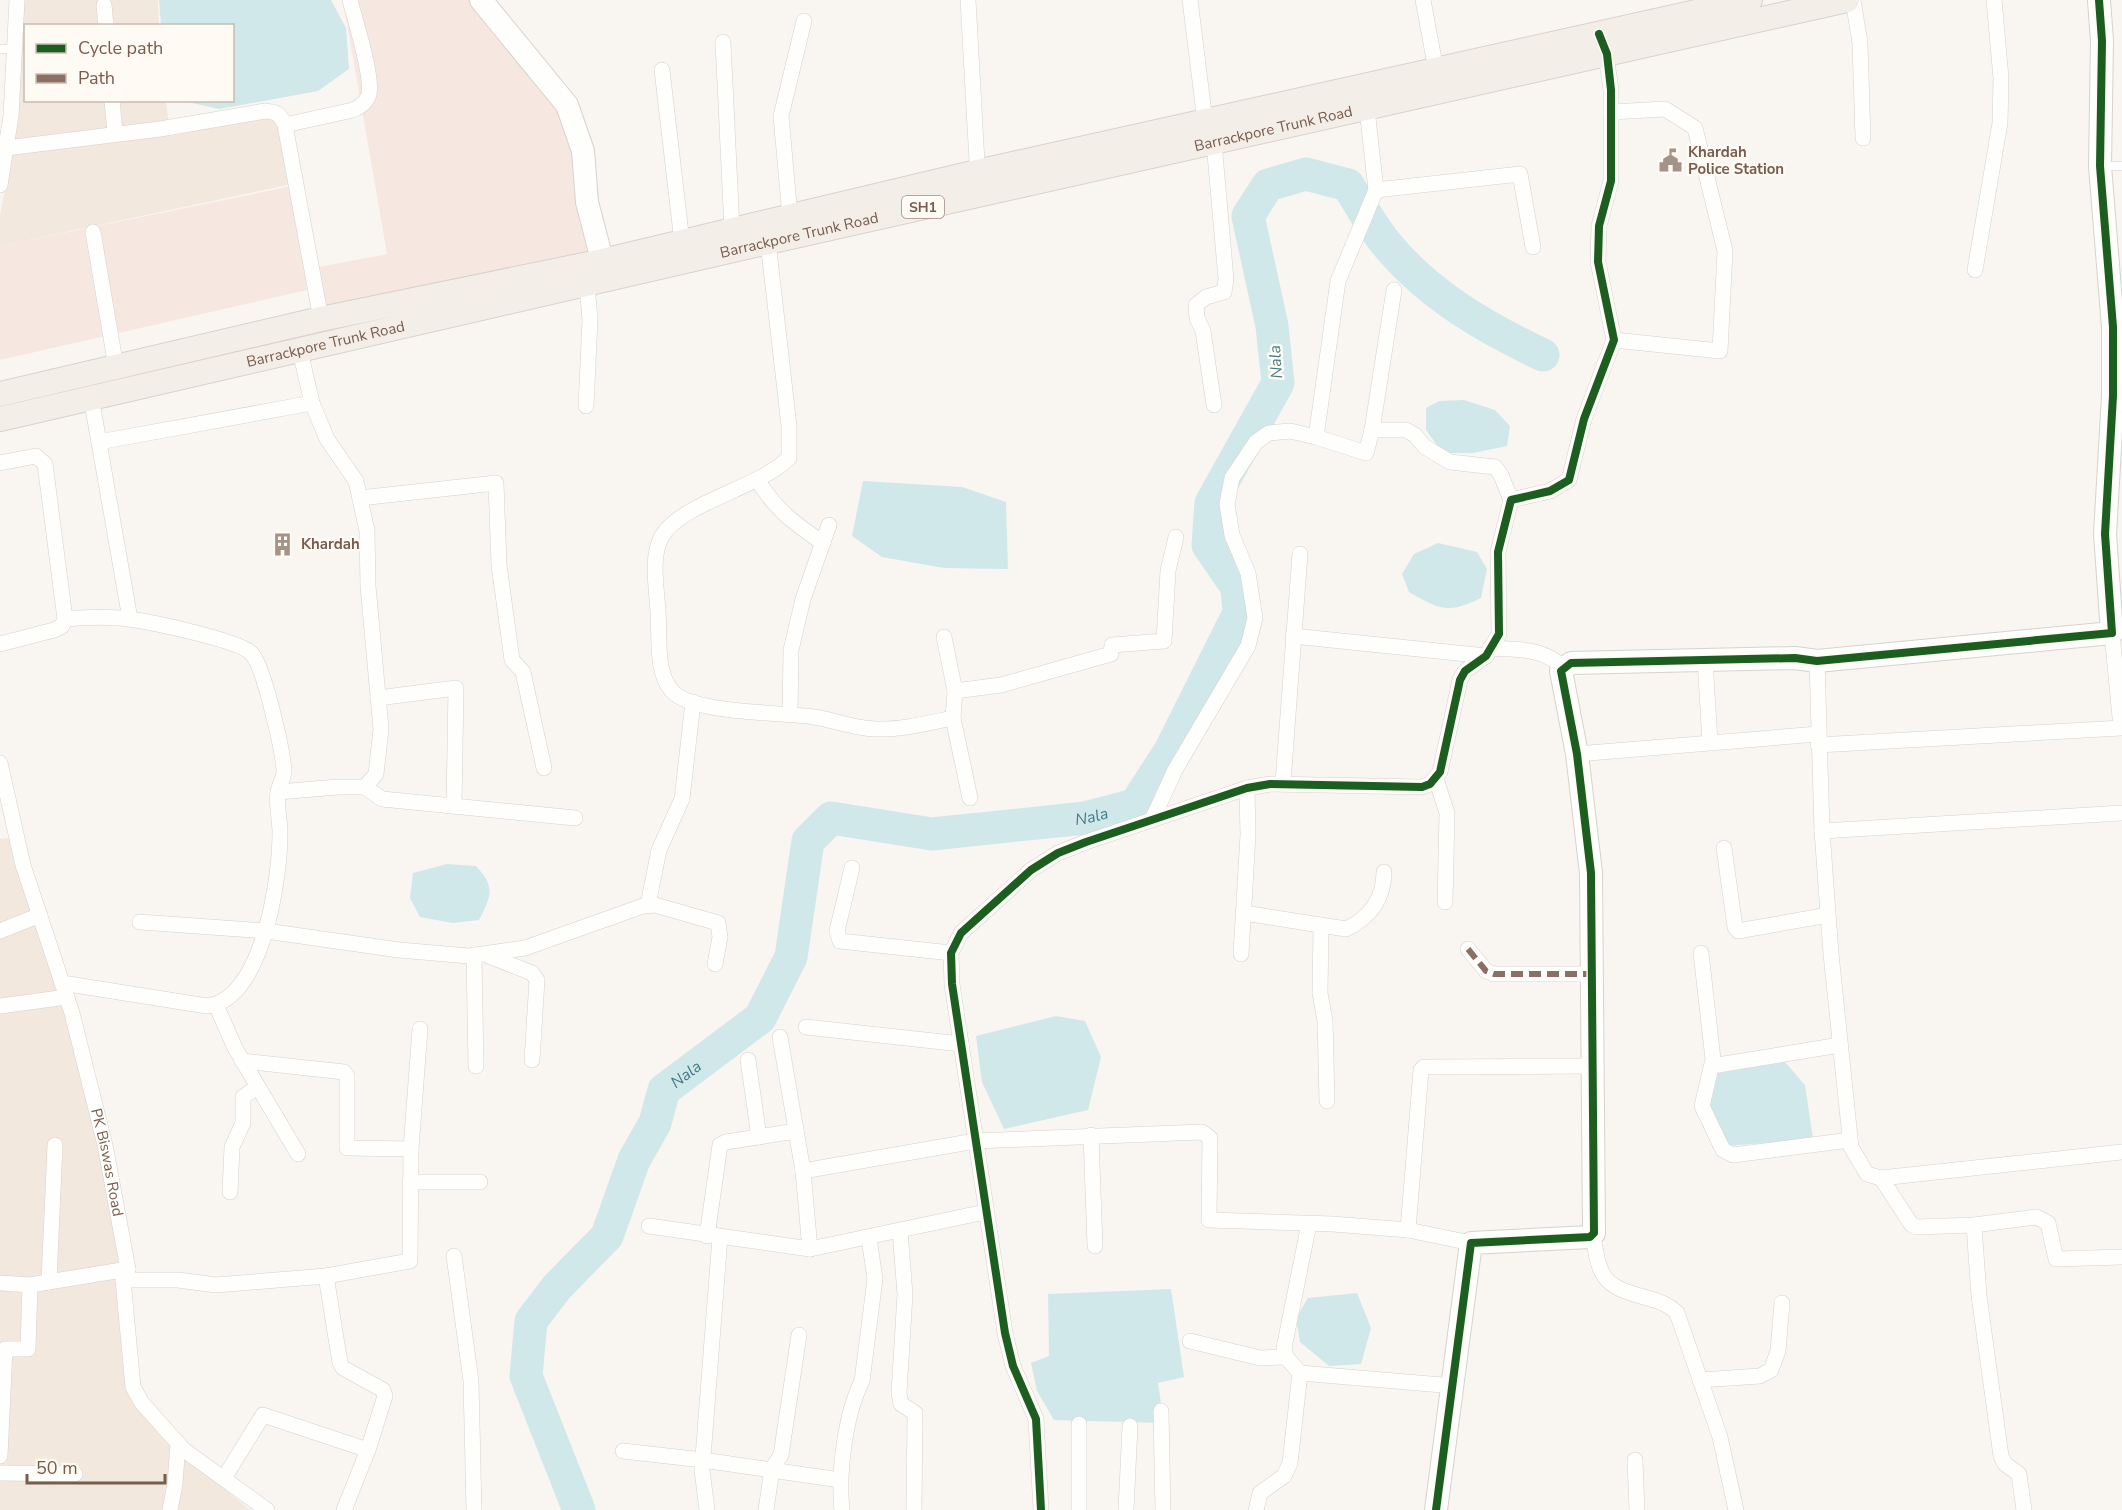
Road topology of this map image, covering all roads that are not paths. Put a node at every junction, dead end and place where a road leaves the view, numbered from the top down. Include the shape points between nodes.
1 (16, 0) edge
2 (350, 0) edge
3 (481, 0) edge
4 (968, 0) edge
5 (1190, 0) edge
6 (1423, 0) edge
7 (1750, 0) edge
8 (1847, 0) edge
9 (1853, 0) edge
10 (1994, 0) edge
11 (2099, 0) edge
12 (104, 5) dead end
13 (804, 21) dead end
14 (106, 24) edge
15 (723, 42) dead end
16 (1603, 44) junction
17 (7, 49) edge
18 (662, 70) dead end
19 (1436, 70) junction
20 (112, 102) edge
21 (1367, 109) junction
22 (1611, 112) junction
23 (285, 125) junction
24 (1209, 132) junction
25 (115, 133) junction
26 (1863, 138) dead end
27 (6, 148) junction
28 (2111, 166) edge
29 (978, 183) junction
30 (0, 185) edge
31 (1376, 190) junction
32 (790, 216) junction
33 (732, 230) junction
34 (93, 232) dead end
35 (682, 242) junction
36 (768, 242) junction
37 (1533, 247) dead end
38 (1975, 270) dead end
39 (599, 276) junction
40 (1394, 290) dead end
41 (321, 319) junction
42 (1614, 340) junction
43 (300, 351) junction
44 (116, 367) junction
45 (1, 390) edge
46 (91, 398) junction
47 (312, 403) junction
48 (586, 405) dead end
49 (1214, 405) dead end
50 (5, 418) edge
51 (1372, 430) junction
52 (1316, 438) junction
53 (99, 442) junction
54 (0, 463) edge
55 (2116, 470) edge
56 (758, 481) junction
57 (360, 498) junction
58 (1511, 500) junction
59 (829, 525) dead end
60 (1176, 537) dead end
61 (823, 543) junction
62 (1300, 554) dead end
63 (65, 619) junction
64 (130, 619) junction
65 (2112, 633) junction
66 (944, 636) dead end
67 (1293, 636) junction
68 (0, 644) edge
69 (1488, 652) junction
70 (1705, 660) junction
71 (1816, 661) junction
72 (1563, 667) junction
73 (955, 691) junction
74 (378, 698) junction
75 (693, 702) junction
76 (2120, 702) edge
77 (790, 715) junction
78 (953, 718) junction
79 (2121, 734) edge
80 (1818, 740) junction
81 (1710, 742) junction
82 (1577, 754) junction
83 (0, 763) edge
84 (544, 768) dead end
85 (1436, 779) junction
86 (1284, 782) junction
87 (365, 787) junction
88 (1247, 788) junction
89 (278, 792) junction
90 (970, 798) dead end
91 (454, 806) junction
92 (2122, 813) edge
93 (575, 818) dead end
94 (1152, 820) junction
95 (8, 830) edge
96 (1822, 831) junction
97 (1724, 848) dead end
98 (852, 868) dead end
99 (1384, 872) dead end
100 (1445, 902) dead end
101 (648, 905) junction
102 (1244, 913) junction
103 (40, 915) junction
104 (1828, 915) junction
105 (140, 922) dead end
106 (1321, 926) junction
107 (0, 931) edge
108 (266, 932) junction
109 (1468, 949) dead end
110 (951, 953) junction
111 (1701, 953) dead end
112 (1241, 954) dead end
113 (480, 955) junction
114 (715, 964) dead end
115 (1592, 974) junction
116 (64, 990) junction
117 (216, 1005) junction
118 (0, 1006) edge
119 (806, 1027) dead end
120 (420, 1029) dead end
121 (780, 1037) dead end
122 (961, 1044) junction
123 (1840, 1045) junction
124 (532, 1060) dead end
125 (748, 1060) dead end
126 (242, 1061) junction
127 (476, 1066) dead end
128 (1591, 1066) junction
129 (1712, 1066) junction
130 (257, 1086) junction
131 (1327, 1101) dead end
132 (796, 1131) junction
133 (1091, 1136) junction
134 (759, 1137) junction
135 (1850, 1140) junction
136 (975, 1141) junction
137 (55, 1145) dead end
138 (411, 1149) junction
139 (2122, 1152) edge
140 (298, 1154) dead end
141 (803, 1171) junction
142 (1881, 1178) junction
143 (410, 1182) junction
144 (480, 1182) dead end
145 (230, 1192) dead end
146 (985, 1212) junction
147 (1309, 1224) junction
148 (1974, 1225) junction
149 (649, 1227) dead end
150 (1408, 1230) junction
151 (900, 1231) junction
152 (1593, 1236) junction
153 (713, 1237) junction
154 (869, 1238) junction
155 (1471, 1244) junction
156 (1095, 1246) dead end
157 (810, 1249) junction
158 (454, 1256) dead end
159 (2122, 1257) edge
160 (126, 1274) junction
161 (326, 1276) junction
162 (0, 1282) edge
163 (49, 1282) junction
164 (30, 1285) junction
165 (1782, 1303) dead end
166 (799, 1335) dead end
167 (1190, 1341) dead end
168 (1286, 1357) junction
169 (1300, 1373) junction
170 (1700, 1380) junction
171 (1454, 1386) junction
172 (1161, 1411) dead end
173 (1079, 1424) dead end
174 (1130, 1426) dead end
175 (178, 1443) junction
176 (368, 1450) junction
177 (623, 1451) dead end
178 (0, 1456) edge
179 (703, 1460) junction
180 (1635, 1460) dead end
181 (772, 1469) junction
182 (0, 1473) edge
183 (75, 1474) dead end
184 (225, 1478) junction
185 (840, 1480) junction
186 (170, 1510) edge
187 (267, 1510) edge
188 (344, 1510) edge
189 (474, 1510) edge
190 (707, 1510) edge
191 (766, 1510) edge
192 (842, 1510) edge
193 (914, 1510) edge
194 (1041, 1510) edge
195 (1079, 1510) edge
196 (1126, 1510) edge
197 (1163, 1510) edge
198 (1256, 1510) edge
199 (1436, 1510) edge
200 (1637, 1510) edge
201 (1736, 1510) edge
202 (2024, 1510) edge

1 - 17 street
2 - 23 street via 369,95 353,110
3 - 39 street via 567,105 583,151
4 - 29 street
5 - 24 street
6 - 19 street
7 - 16 main road, Barrackpore Trunk Road / SH1
8 - 16 main road, Barrackpore Trunk Road / SH1
9 - 26 street via 1861,51
10 - 38 street via 2001,123
11 - 28 street
12 - 14 street
13 - 32 street via 781,116
15 - 33 street
16 - 19 main road, Barrackpore Trunk Road / SH1
16 - 21 main road, Barrackpore Trunk Road / SH1
16 - 22 street
17 - 27 street via 11,116
18 - 35 street
19 - 24 main road, Barrackpore Trunk Road / SH1
20 - 25 street
21 - 24 main road, Barrackpore Trunk Road / SH1
21 - 31 street
22 - 42 street via 1611,181 1599,226 1598,262
22 - 42 street via 1665,110 1695,128 1725,251 1720,351
23 - 25 street via 280,115 265,111
23 - 41 street
24 - 29 main road, Barrackpore Trunk Road / SH1
24 - 49 street via 1226,279 1224,292 1206,297 1196,305
25 - 27 street
27 - 30 street
28 - 55 street
29 - 32 main road, Barrackpore Trunk Road / SH1
29 - 36 main road, Barrackpore Trunk Road / SH1
31 - 37 street via 1520,174
31 - 52 street via 1338,281
32 - 33 main road, Barrackpore Trunk Road / SH1
33 - 35 main road, Barrackpore Trunk Road / SH1
34 - 44 street
35 - 39 main road, Barrackpore Trunk Road / SH1
36 - 39 main road, Barrackpore Trunk Road / SH1
36 - 56 street via 789,426 789,458
39 - 41 main road, Barrackpore Trunk Road / SH1
39 - 43 main road, Barrackpore Trunk Road / SH1
39 - 48 street via 590,320
40 - 51 street
41 - 44 main road, Barrackpore Trunk Road / SH1
42 - 58 street via 1584,419 1569,480 1550,491
43 - 46 main road, Barrackpore Trunk Road / SH1
43 - 47 street
44 - 45 main road, Barrackpore Trunk Road / SH1
45 - 50 street
46 - 50 main road, Barrackpore Trunk Road / SH1
46 - 53 street
47 - 53 street
47 - 57 street via 327,439 356,481
51 - 52 street via 1366,453
51 - 58 street via 1406,430 1450,462 1495,467
52 - 94 street via 1290,431 1269,433 1256,442 1232,478 1227,504 1232,535 1248,573 1255,618 1248,646 1175,770
53 - 64 street
54 - 63 street via 36,456 45,464
55 - 65 street via 2104,534
56 - 61 street via 785,517
56 - 75 street via 709,502 677,521 662,536 655,561 662,676 673,693
57 - 74 street via 368,531 368,586
57 - 84 street via 496,483 499,565 512,660 523,672
58 - 69 street via 1498,552 1498,634
59 - 61 street
60 - 73 street via 1168,571 1164,641 1112,645 1111,654 1001,685
61 - 77 street via 803,599 791,650
62 - 67 street
63 - 64 street
63 - 68 street via 54,630
64 - 89 street via 232,643 251,653 263,673 284,772
65 - 71 street
65 - 76 street
66 - 73 street
67 - 69 street
67 - 86 street
69 - 72 street via 1545,653
69 - 85 street via 1460,680
70 - 71 street
70 - 72 street via 1572,663
70 - 81 street
71 - 80 street
72 - 82 street
73 - 78 street
74 - 87 street via 381,729 376,774
74 - 91 street via 456,688
75 - 77 street
75 - 101 street via 682,799 659,850
76 - 79 street
77 - 78 street via 875,729
78 - 90 street
79 - 80 street
80 - 81 street
80 - 96 street
81 - 82 street
82 - 115 street via 1591,873
83 - 95 street, PK Biswas Road
85 - 86 street via 1422,787 1387,788
85 - 100 street via 1447,813
86 - 88 street
87 - 89 street
87 - 91 street via 382,799
88 - 94 street
88 - 102 street
89 - 108 street via 277,875
91 - 93 street
92 - 96 street
94 - 110 street via 1058,853 1032,870 961,933
95 - 103 street, PK Biswas Road
96 - 104 street
97 - 104 street via 1738,931
98 - 110 street via 837,932 840,941
99 - 106 street via 1379,902 1354,925 1346,929
101 - 113 street via 546,942
101 - 114 street via 718,923 720,937
102 - 106 street
102 - 112 street
103 - 107 street
103 - 116 street, PK Biswas Road
104 - 123 street
105 - 108 street
106 - 131 street
108 - 113 street via 389,949
108 - 117 street via 242,985
109 - 115 street via 1490,973
110 - 122 street
111 - 129 street
113 - 124 street via 532,973 537,980
113 - 127 street
115 - 128 street
116 - 117 street
116 - 118 street
116 - 160 street, PK Biswas Road via 105,1145
117 - 126 street
119 - 122 street
120 - 138 street
121 - 132 street
122 - 136 street
123 - 129 street
123 - 135 street
125 - 134 street
126 - 130 street
126 - 138 street via 344,1072 347,1148
128 - 150 street via 1420,1070
128 - 152 street
129 - 135 street via 1702,1099 1703,1112 1726,1153
130 - 140 street
130 - 145 street via 243,1097 243,1123 232,1147
132 - 134 street
132 - 141 street
133 - 136 street
133 - 147 street via 1206,1134 1210,1138 1209,1220
133 - 156 street
134 - 153 street via 726,1142 718,1148
135 - 142 street via 1867,1174
136 - 141 street
136 - 146 street
137 - 163 street
138 - 143 street
139 - 142 street
141 - 157 street
142 - 148 street via 1916,1227
143 - 144 street
143 - 161 street via 410,1261
146 - 151 street
146 - 194 street via 1009,1350 1036,1419
147 - 150 street
147 - 168 street via 1285,1340
148 - 159 street via 2036,1217 2048,1223 2056,1259
148 - 202 street via 1978,1289 2001,1456 2019,1474
149 - 153 street
150 - 155 street
151 - 154 street
151 - 193 street via 905,1294 899,1393 901,1404 915,1413
152 - 155 street
152 - 170 street via 1600,1270 1611,1282 1627,1293 1666,1302 1677,1312
153 - 157 street
153 - 179 street
154 - 157 street
154 - 185 street via 874,1283 862,1381 854,1396
155 - 171 street
158 - 189 street via 471,1381
160 - 161 street via 216,1285
160 - 163 street
160 - 175 street, PK Biswas Road via 133,1387 142,1403
161 - 176 street via 341,1366 385,1393
162 - 164 street
163 - 164 street
164 - 178 street via 27,1349 5,1349
165 - 170 street via 1778,1351 1771,1370 1761,1376
166 - 181 street via 781,1455
167 - 168 street via 1260,1358
168 - 169 street
169 - 171 street
169 - 198 street via 1288,1470 1260,1493
170 - 201 street via 1720,1437
171 - 199 street
172 - 197 street
173 - 195 street
174 - 196 street
175 - 184 street, PK Biswas Road
175 - 186 street
176 - 184 street via 263,1415
176 - 188 street
177 - 179 street
179 - 181 street
179 - 190 street
180 - 200 street
181 - 185 street
181 - 191 street
182 - 183 street
184 - 187 street, PK Biswas Road
185 - 192 street

